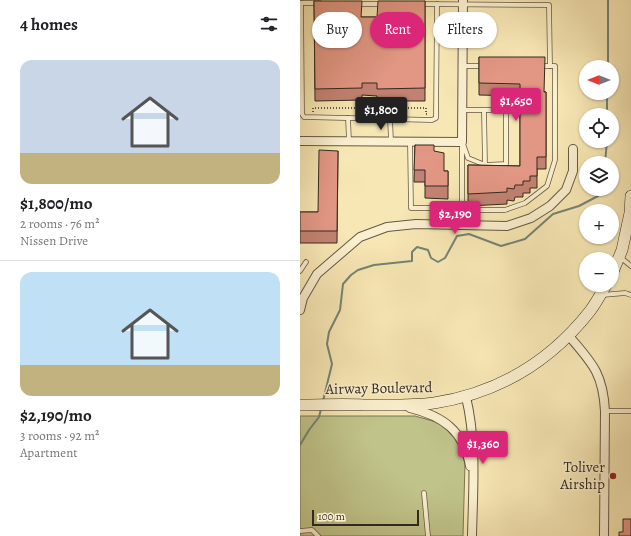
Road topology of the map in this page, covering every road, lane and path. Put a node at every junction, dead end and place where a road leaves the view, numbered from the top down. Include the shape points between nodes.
1 (369, 2) edge
2 (300, 3) edge
3 (463, 3) edge
4 (323, 4) edge
5 (354, 4) edge
6 (384, 4) edge
7 (414, 4) edge
8 (437, 4) junction
9 (463, 66) junction
10 (490, 66) edge
11 (536, 66) edge
12 (550, 66) junction
13 (463, 110) junction
14 (484, 110) junction
15 (302, 114) junction
16 (431, 114) dead end
17 (348, 118) junction
18 (390, 119) junction
19 (300, 141) edge
20 (349, 141) junction
21 (391, 142) junction
22 (410, 142) junction
23 (462, 142) junction
24 (573, 149) dead end
25 (485, 165) junction
26 (631, 196) edge
27 (462, 210) junction
28 (628, 239) edge
29 (619, 256) joint
30 (306, 262) dead end
31 (631, 266) edge
32 (300, 271) edge
33 (602, 292) edge
34 (600, 295) junction
35 (631, 295) edge
36 (300, 310) edge
37 (569, 336) junction
38 (466, 397) junction
39 (300, 405) edge
40 (401, 405) junction
41 (605, 411) junction
42 (631, 411) edge
43 (473, 488) junction
44 (424, 493) dead end
45 (300, 531) edge
46 (318, 536) edge
47 (428, 536) edge
48 (472, 536) edge
49 (604, 536) edge

1 - 5 lane
1 - 6 lane
2 - 4 lane
2 - 15 lane
3 - 8 lane
3 - 9 street
3 - 12 lane via 549,5
7 - 8 lane
8 - 18 lane via 436,118
9 - 10 lane
9 - 13 street
11 - 12 lane
12 - 27 lane via 555,66 556,160 547,186 525,203 505,210
13 - 14 lane
13 - 23 street
14 - 25 lane
14 - 25 lane via 506,110 506,164
15 - 16 path via 313,113 313,108 426,108 426,114
15 - 17 lane via 304,117
17 - 18 lane
17 - 20 lane
18 - 21 lane
19 - 20 street
20 - 21 street
21 - 22 street
22 - 23 street
22 - 27 lane via 411,208
23 - 25 lane via 468,158
23 - 27 lane
24 - 36 street via 572,171 566,190 550,206 531,218 507,226 416,224 387,227 360,237 318,274 303,298
26 - 28 main road
28 - 29 main road
29 - 31 lane
30 - 32 lane
33 - 34 main road, Airway Boulevard
34 - 35 lane
34 - 37 main road, Airway Boulevard
37 - 38 main road, Airway Boulevard via 517,376
37 - 41 street via 598,374 604,393
38 - 40 main road, Airway Boulevard
38 - 43 street via 473,438
39 - 40 main road, Airway Boulevard
40 - 43 street via 426,412 452,427 462,441 468,458
41 - 42 lane
41 - 49 street
43 - 48 street
44 - 47 lane
45 - 46 lane via 312,530

